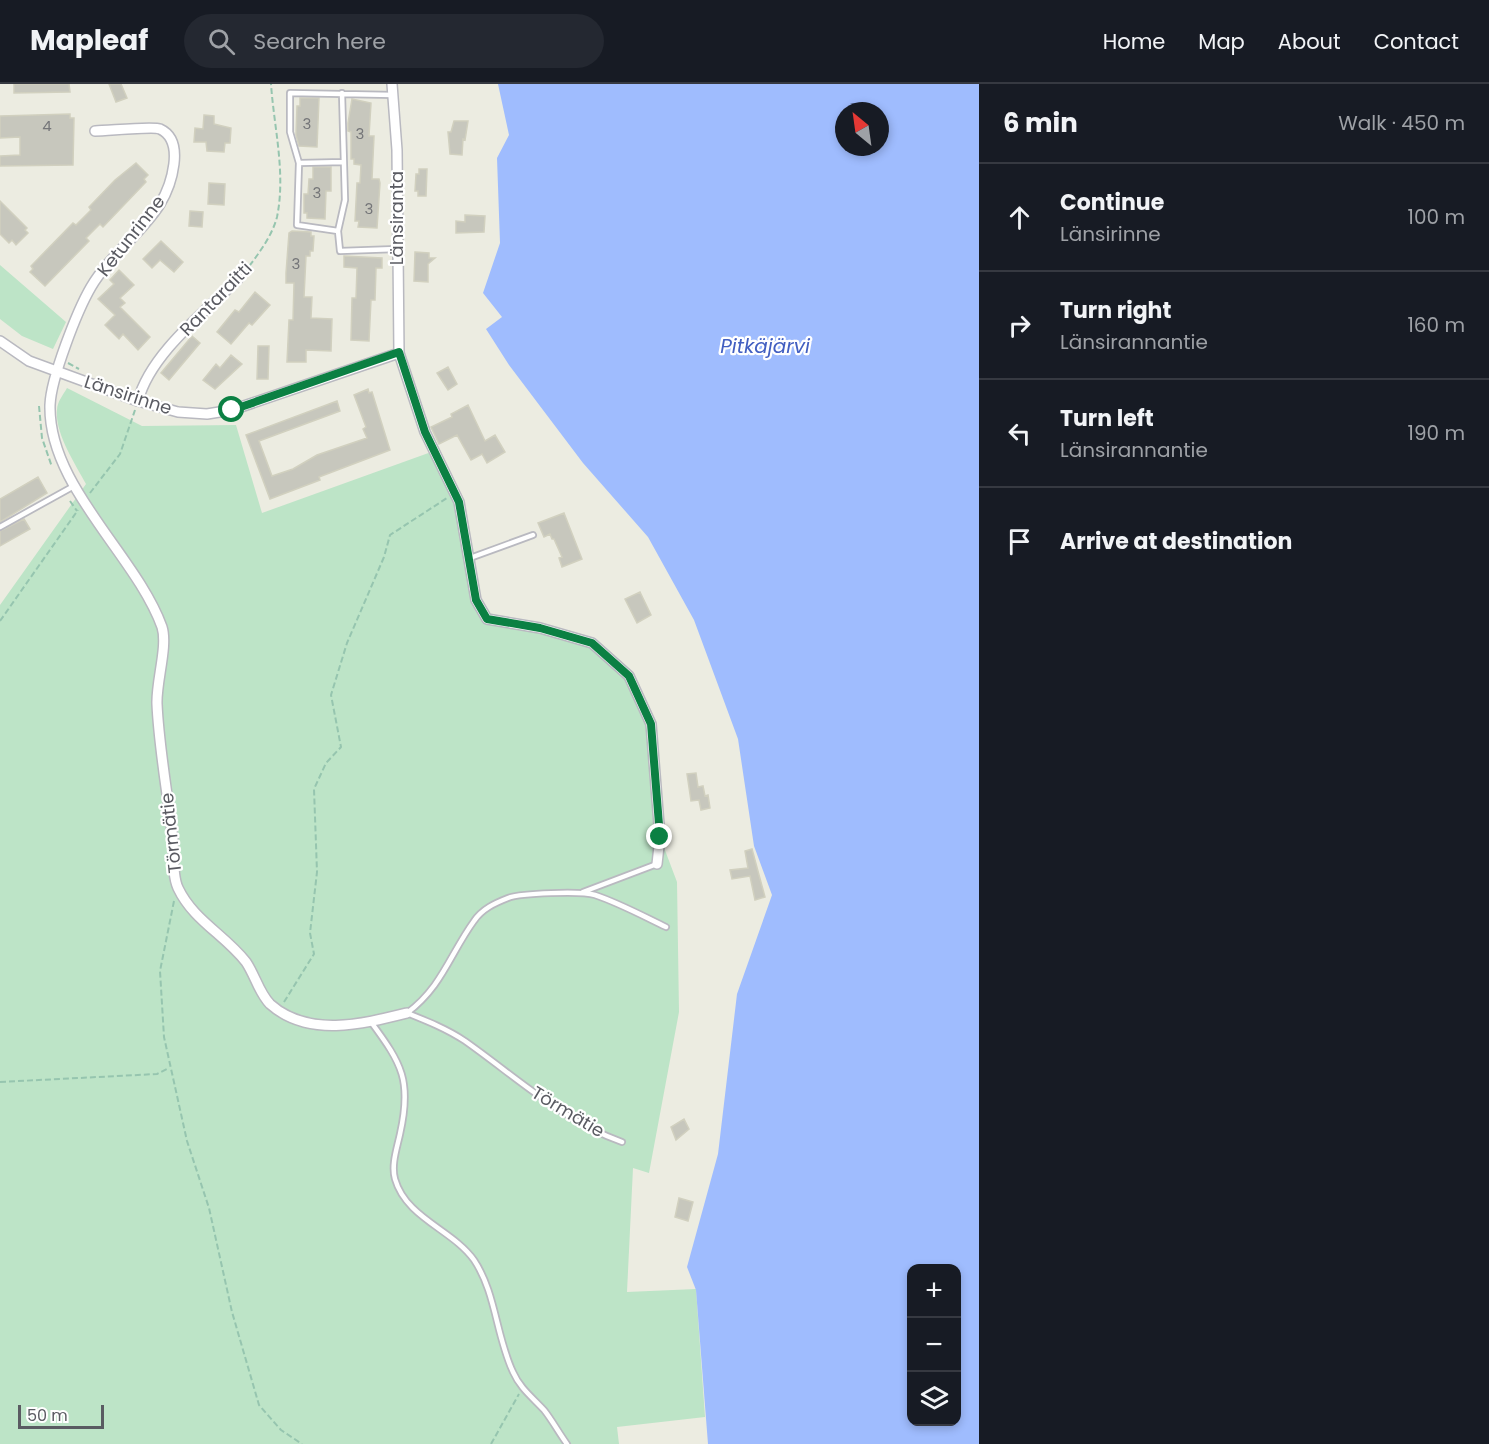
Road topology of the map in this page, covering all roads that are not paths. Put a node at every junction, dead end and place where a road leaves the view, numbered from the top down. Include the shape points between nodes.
1 (392, 84) edge
2 (342, 93) junction
3 (394, 95) junction
4 (95, 131) dead end
5 (344, 162) junction
6 (299, 163) junction
7 (338, 231) junction
8 (397, 249) junction
9 (238, 279) road end
10 (0, 341) edge
11 (399, 352) junction
12 (58, 372) junction
13 (138, 401) junction
14 (74, 486) junction
15 (0, 527) edge
16 (533, 535) dead end
17 (470, 558) junction
18 (657, 864) joint
19 (583, 892) junction
20 (666, 927) dead end
21 (407, 1012) junction
22 (371, 1022) junction
23 (622, 1142) dead end
24 (567, 1444) edge

1 - 3 street, Länsiranta
2 - 3 lane
2 - 5 lane
2 - 6 lane via 290,93 290,132
3 - 8 street, Länsiranta
4 - 12 street, Ketunrinne via 157,127 168,134 175,149 170,183 160,205 114,255 82,303
5 - 6 lane
5 - 7 lane via 345,200
6 - 7 lane via 297,225
7 - 8 lane via 340,251
8 - 11 street, Länsiranta
9 - 13 street, Rantaraitti via 176,340 152,370
10 - 12 street, Länsirinne via 28,361
11 - 13 street, Länsirinne via 232,410 207,414 178,412
11 - 17 street, Länsiranta via 425,432 459,502
12 - 13 street, Länsirinne
12 - 14 street, Törmätie via 50,401 50,420
14 - 15 lane
14 - 22 street, Törmätie via 148,594 163,631 157,702 177,886 194,914 240,955 269,1003 304,1023
16 - 17 lane
17 - 18 street, Länsiranta via 476,600 487,619 540,628 592,643 629,676 651,724 660,837
18 - 19 lane
19 - 20 lane
19 - 21 lane via 510,897 487,907 475,919 425,999
21 - 22 street, Törmätie
21 - 23 lane, Törmätie via 465,1041 597,1133
22 - 24 lane via 394,1052 407,1104 395,1158 395,1179 407,1200 428,1222 473,1259 484,1279 512,1371

